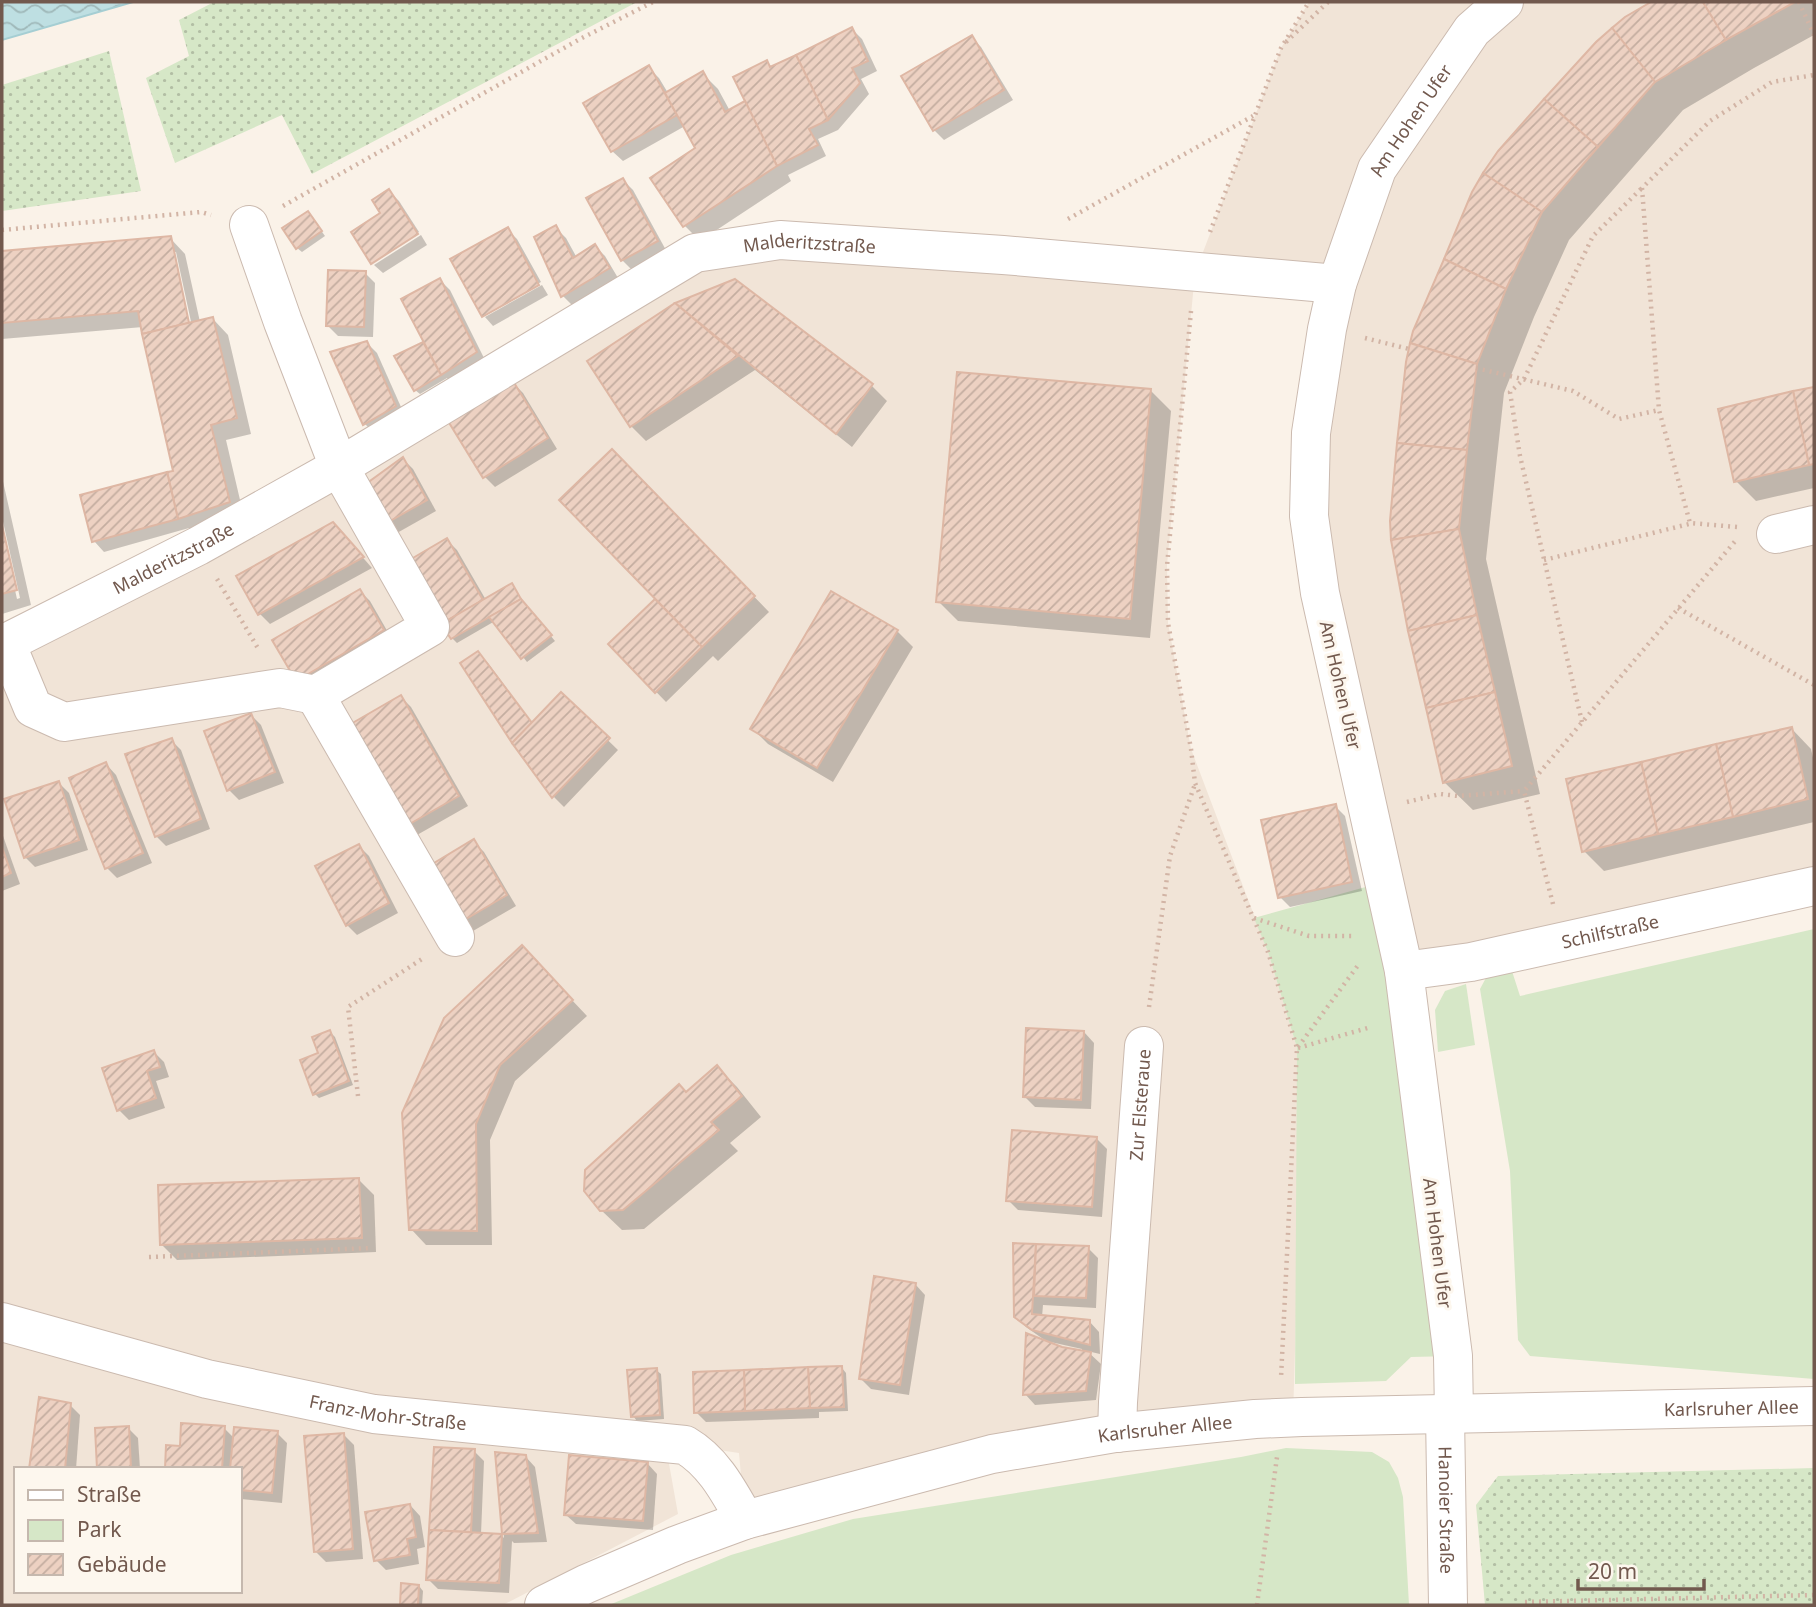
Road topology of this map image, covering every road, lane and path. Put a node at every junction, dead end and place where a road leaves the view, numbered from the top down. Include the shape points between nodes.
1 (653, 2) edge
2 (1309, 2) edge
3 (1328, 2) edge
4 (1504, 2) edge
5 (1799, 2) edge
6 (1814, 35) edge
7 (1281, 48) junction
8 (1814, 75) edge
9 (1253, 116) junction
10 (1642, 188) junction
11 (1062, 222) dead end
12 (249, 225) junction
13 (2, 230) edge
14 (1195, 273) junction
15 (1337, 284) junction
16 (1476, 368) dead end
17 (1524, 379) junction
18 (1659, 410) junction
19 (339, 467) junction
20 (1694, 523) junction
21 (1814, 525) edge
22 (1761, 531) junction
23 (198, 546) junction
24 (1544, 560) junction
25 (1678, 608) junction
26 (4, 644) edge
27 (1814, 685) edge
28 (298, 691) junction
29 (1581, 722) junction
30 (1195, 783) junction
31 (1524, 791) junction
32 (1369, 812) junction
33 (1814, 886) edge
34 (1555, 910) dead end
35 (1254, 918) junction
36 (1387, 934) junction
37 (455, 937) joint
38 (1404, 971) junction
39 (1410, 1016) junction
40 (1144, 1046) joint
41 (1297, 1048) junction
42 (358, 1096) dead end
43 (371, 1248) dead end
44 (149, 1257) dead end
45 (2, 1322) edge
46 (1281, 1380) dead end
47 (1814, 1406) edge
48 (1449, 1414) junction
49 (1117, 1433) junction
50 (1278, 1446) dead end
51 (745, 1520) junction
52 (1814, 1595) edge
53 (1525, 1602) dead end
54 (544, 1605) edge
55 (1257, 1605) edge
56 (1448, 1605) edge

1 - 12 path
2 - 7 path
3 - 7 path
4 - 15 street, Am Hohen Ufer via 1472,30 1377,169
5 - 6 path
7 - 9 path
8 - 10 path via 1772,82 1710,121
9 - 11 path
9 - 14 path
10 - 17 path via 1593,236
10 - 18 path
12 - 13 path via 201,212
12 - 19 street, Malderitzstraße
14 - 15 street, Malderitzstraße
14 - 19 street, Malderitzstraße via 780,240 695,253
14 - 30 path via 1167,565 1168,624
15 - 32 street, Am Hohen Ufer via 1311,433 1309,516 1320,593
16 - 17 path
17 - 18 path via 1573,391 1619,419
17 - 24 path via 1510,392
18 - 20 path via 1690,523
19 - 23 street, Malderitzstraße
19 - 28 street, Malderitzstraße via 430,627
20 - 22 path
20 - 24 path
21 - 22 street
22 - 25 path
23 - 26 street, Malderitzstraße
23 - 28 path
24 - 29 path
25 - 27 path
25 - 29 path
26 - 28 street, Malderitzstraße via 33,708 64,722
28 - 37 street
29 - 31 path
30 - 35 path
30 - 40 path, Zur Elsteraue via 1170,856
31 - 32 path via 1440,794
31 - 34 path
32 - 36 street, Am Hohen Ufer
33 - 38 street, Schilfstraße via 1471,962
35 - 36 path via 1309,936
35 - 41 path
36 - 38 street, Am Hohen Ufer
36 - 41 path
37 - 42 path via 348,1007
38 - 39 street, Am Hohen Ufer
39 - 41 path
39 - 48 street, Am Hohen Ufer via 1452,1356
40 - 49 street, Zur Elsteraue
41 - 46 path
43 - 44 path
45 - 51 street, Franz-Mohr-Straße via 207,1380 374,1415 685,1445 720,1478
47 - 48 street, Karlsruher Allee
48 - 49 street, Karlsruher Allee via 1255,1419
48 - 56 street, Hanoier Straße
49 - 51 street, Karlsruher Allee via 992,1454
50 - 55 path
51 - 54 street, Karlsruher Allee
52 - 53 path

